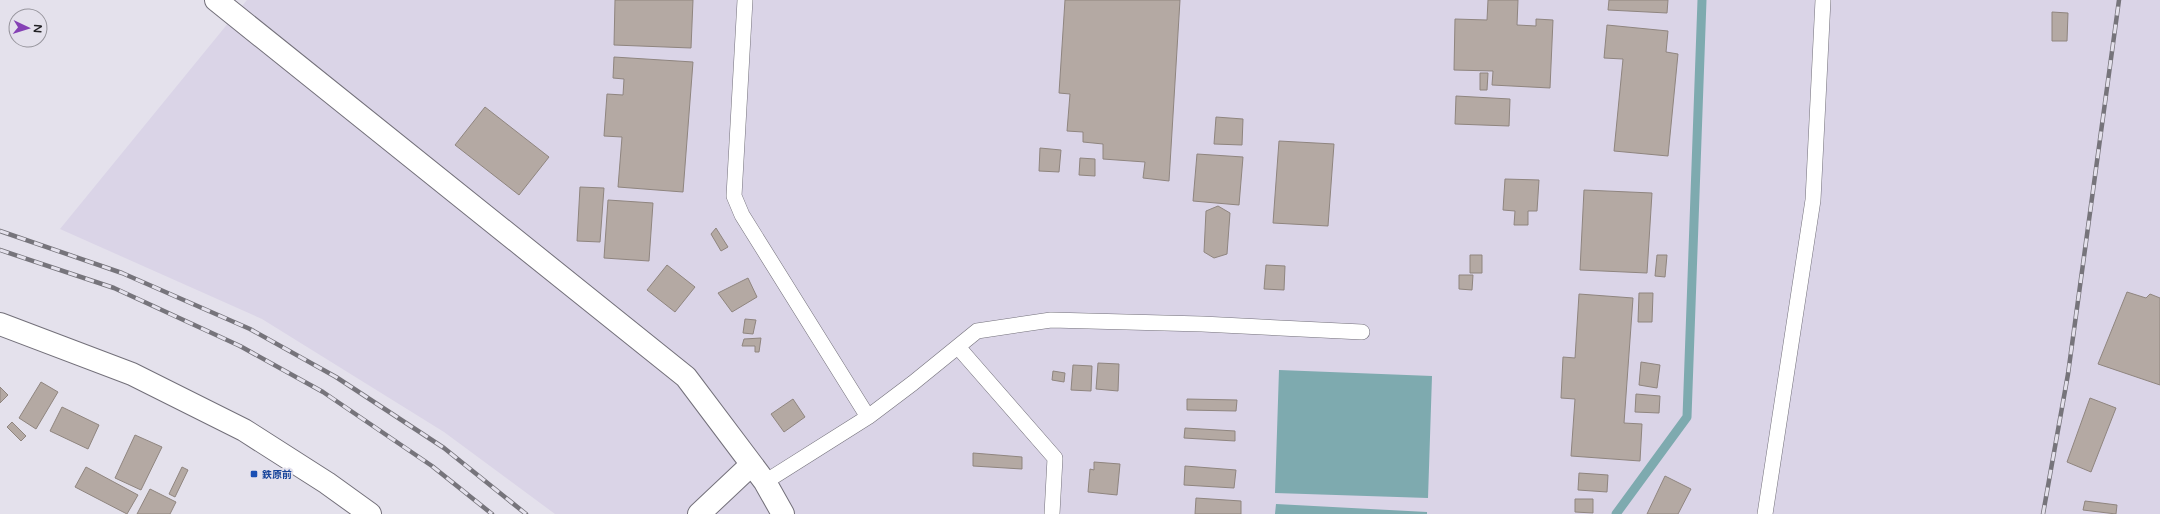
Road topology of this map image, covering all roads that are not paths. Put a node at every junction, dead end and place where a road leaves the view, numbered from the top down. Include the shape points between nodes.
1 (216, 0) edge
2 (745, 0) edge
3 (1823, 0) edge
4 (0, 324) edge
5 (1362, 332) dead end
6 (958, 347) junction
7 (868, 416) junction
8 (751, 465) junction
9 (765, 482) junction
10 (370, 514) edge
11 (699, 514) edge
12 (783, 514) edge
13 (1052, 514) edge
14 (1765, 514) edge

1 - 8 street via 686,377
2 - 7 lane via 734,196 742,215
3 - 14 lane via 1813,200
4 - 10 street via 132,374 244,430
5 - 6 lane via 1051,320 978,331
6 - 7 lane
6 - 13 lane via 1055,458
7 - 9 lane
8 - 9 street
8 - 11 street
9 - 12 street

